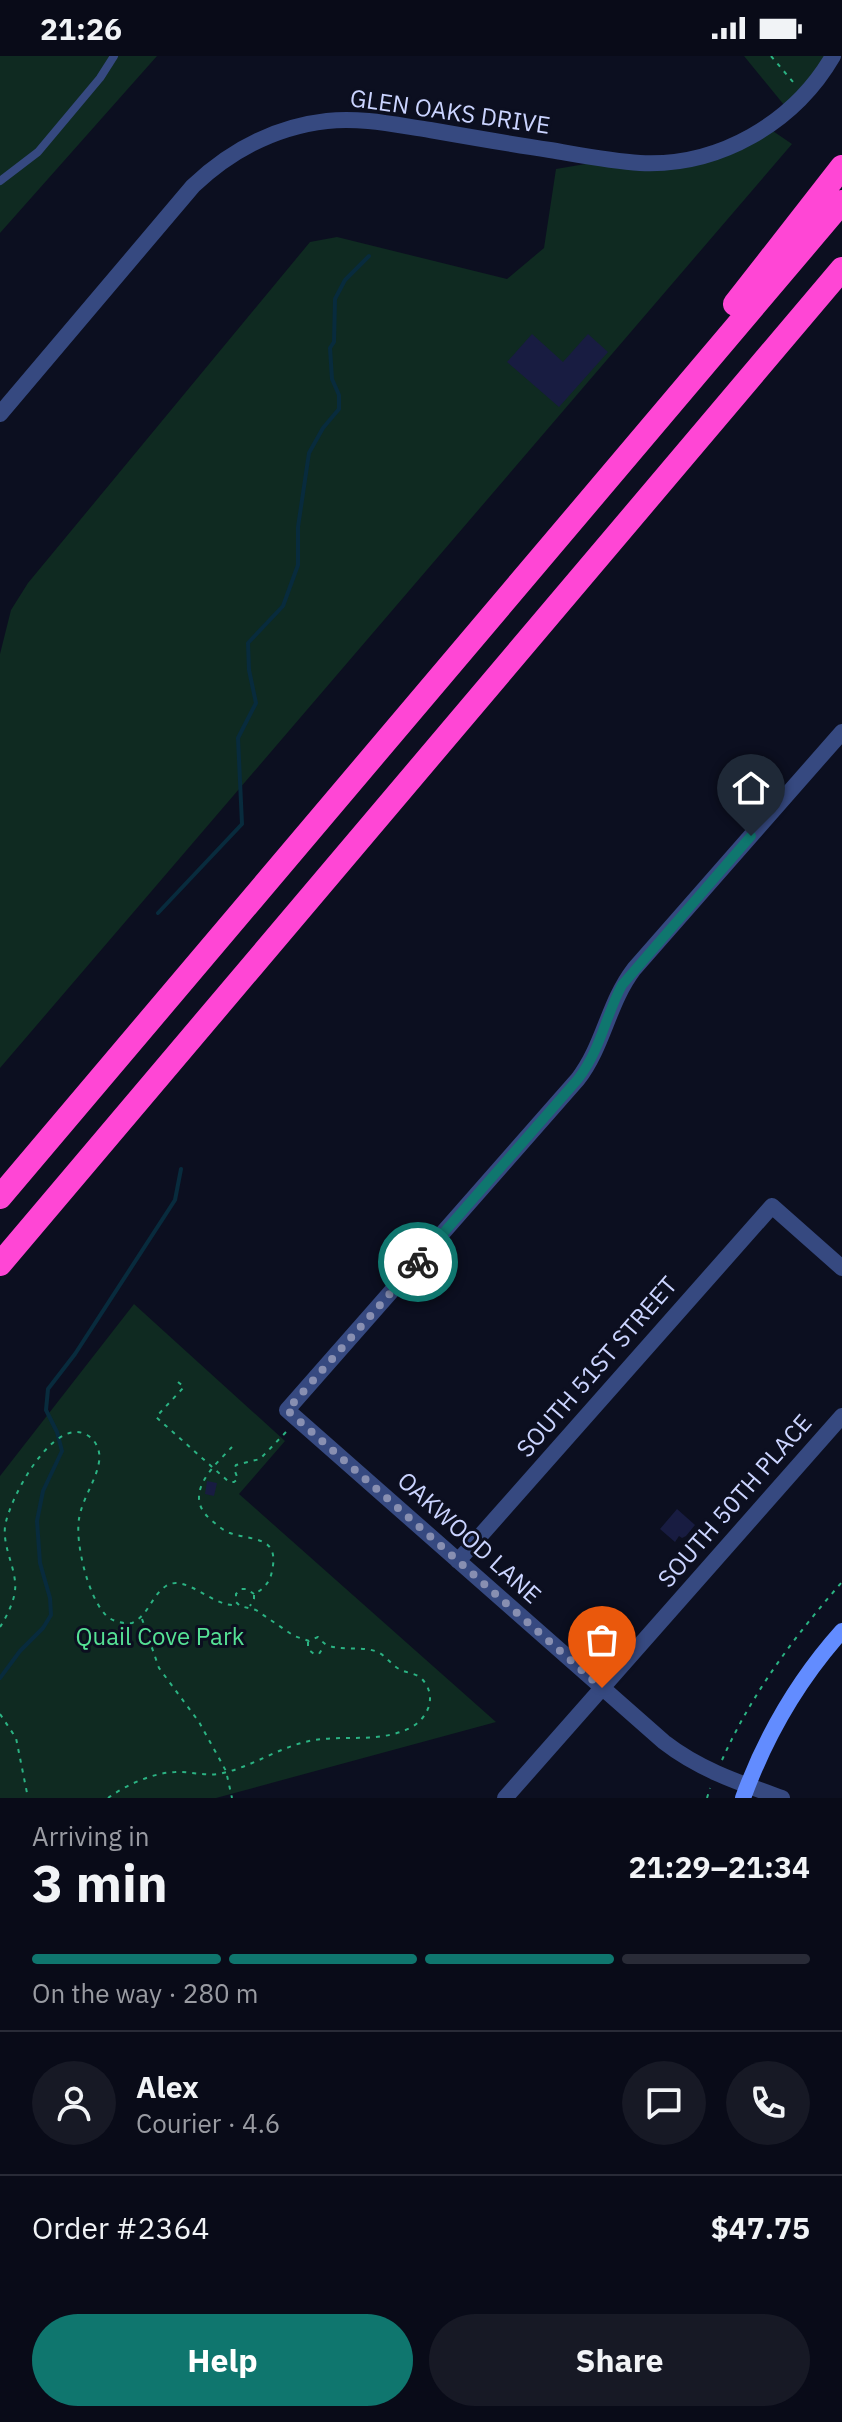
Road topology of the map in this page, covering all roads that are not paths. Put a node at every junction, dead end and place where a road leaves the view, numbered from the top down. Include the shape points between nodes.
1 (114, 56) edge
2 (833, 56) edge
3 (842, 167) edge
4 (0, 181) edge
5 (842, 202) edge
6 (842, 269) edge
7 (842, 292) edge
8 (695, 376) junction
9 (730, 401) junction
10 (0, 414) edge
11 (842, 732) edge
12 (0, 1197) edge
13 (0, 1264) edge
14 (842, 1268) edge
15 (842, 1416) edge
16 (458, 1561) junction
17 (842, 1631) edge
18 (602, 1688) junction
19 (745, 1792) edge
20 (505, 1798) edge
21 (782, 1798) edge

1 - 4 lane via 38,152
2 - 10 street, GLEN OAKS DRIVE via 807,92 767,127 718,152 681,161 609,160 356,120 306,124 255,140 193,186
3 - 8 highway via 728,313
5 - 8 highway
6 - 9 highway
7 - 9 highway
8 - 12 highway
9 - 13 highway
11 - 16 street, OAKWOOD LANE via 634,969 578,1079 287,1410
14 - 16 street, SOUTH 51ST STREET via 772,1206
15 - 18 street, SOUTH 50TH PLACE
16 - 18 street, OAKWOOD LANE
17 - 19 main road via 780,1720
18 - 19 street, OAKWOOD LANE via 681,1755
18 - 20 street, SOUTH 50TH PLACE
19 - 21 street, OAKWOOD LANE

